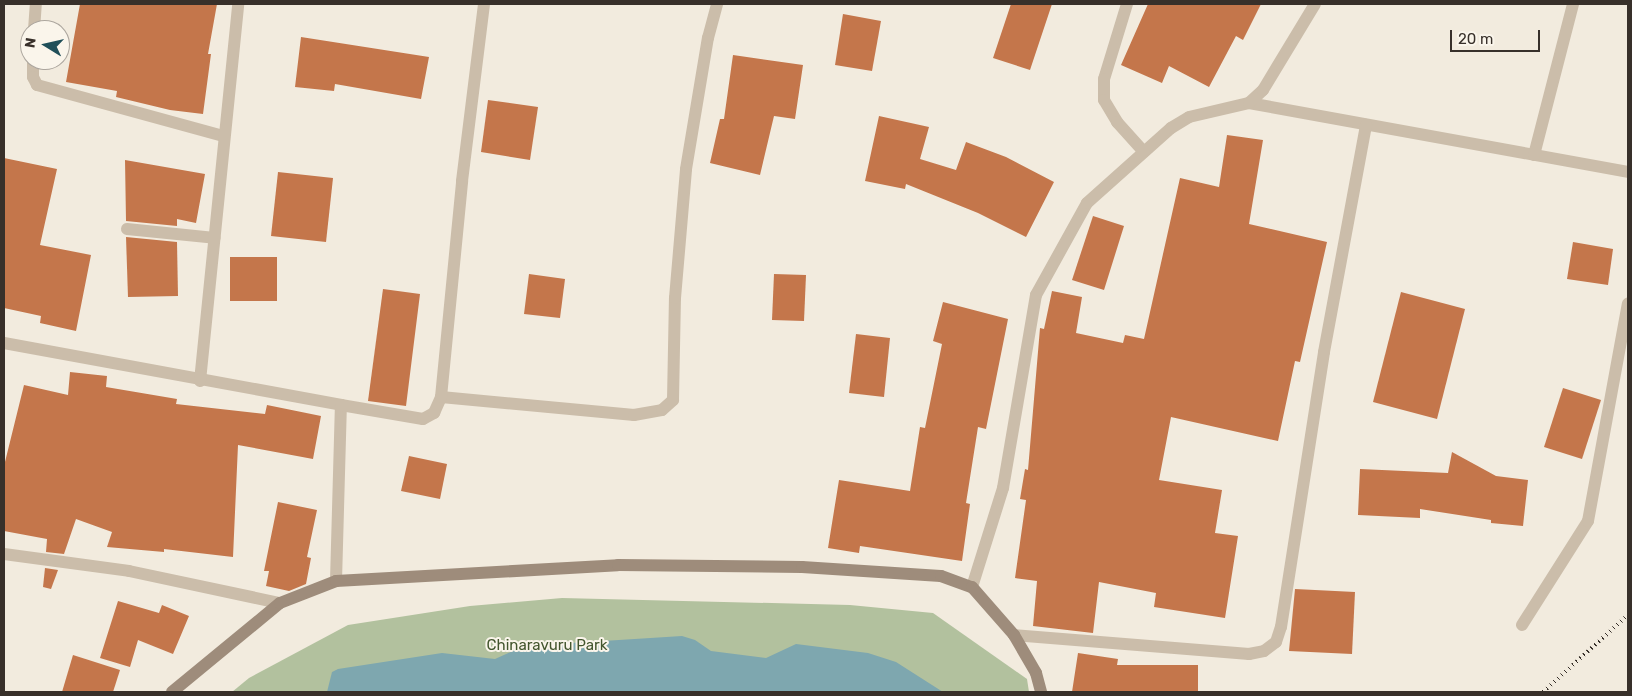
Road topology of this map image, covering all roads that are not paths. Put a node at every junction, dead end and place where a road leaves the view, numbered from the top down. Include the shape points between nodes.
1 (36, 4) edge
2 (238, 4) edge
3 (484, 4) edge
4 (717, 4) edge
5 (1127, 4) edge
6 (1315, 4) edge
7 (1573, 4) edge
8 (35, 20) edge
9 (33, 70) edge
10 (1249, 104) junction
11 (1366, 125) junction
12 (224, 136) junction
13 (1144, 152) junction
14 (1534, 155) junction
15 (1628, 172) edge
16 (127, 229) dead end
17 (215, 238) junction
18 (1628, 304) edge
19 (4, 343) edge
20 (200, 381) junction
21 (441, 397) junction
22 (341, 405) junction
23 (4, 554) edge
24 (336, 581) junction
25 (972, 587) junction
26 (280, 603) junction
27 (1522, 625) dead end
28 (1014, 635) junction
29 (172, 692) edge
30 (1042, 692) edge

1 - 8 street
2 - 12 street
3 - 21 street via 462,181
4 - 21 street via 708,38 686,169 675,298 673,400 662,410 634,415
5 - 13 street via 1104,79 1104,100 1117,122
6 - 10 street via 1263,90
7 - 14 street
9 - 12 street via 37,85
10 - 11 street
10 - 13 street via 1188,117
11 - 14 street
11 - 28 street via 1276,642 1264,651 1249,654
12 - 17 street
13 - 25 street via 1087,203 1036,295 1003,488
14 - 15 street
16 - 17 street
17 - 20 street
18 - 27 street via 1588,522
19 - 20 street
20 - 22 street
21 - 22 street via 434,413 423,419
22 - 24 street
23 - 26 street via 129,571
24 - 25 main road via 618,565 802,567 941,576
24 - 26 main road
25 - 28 main road
26 - 29 main road
28 - 30 main road via 1036,673

